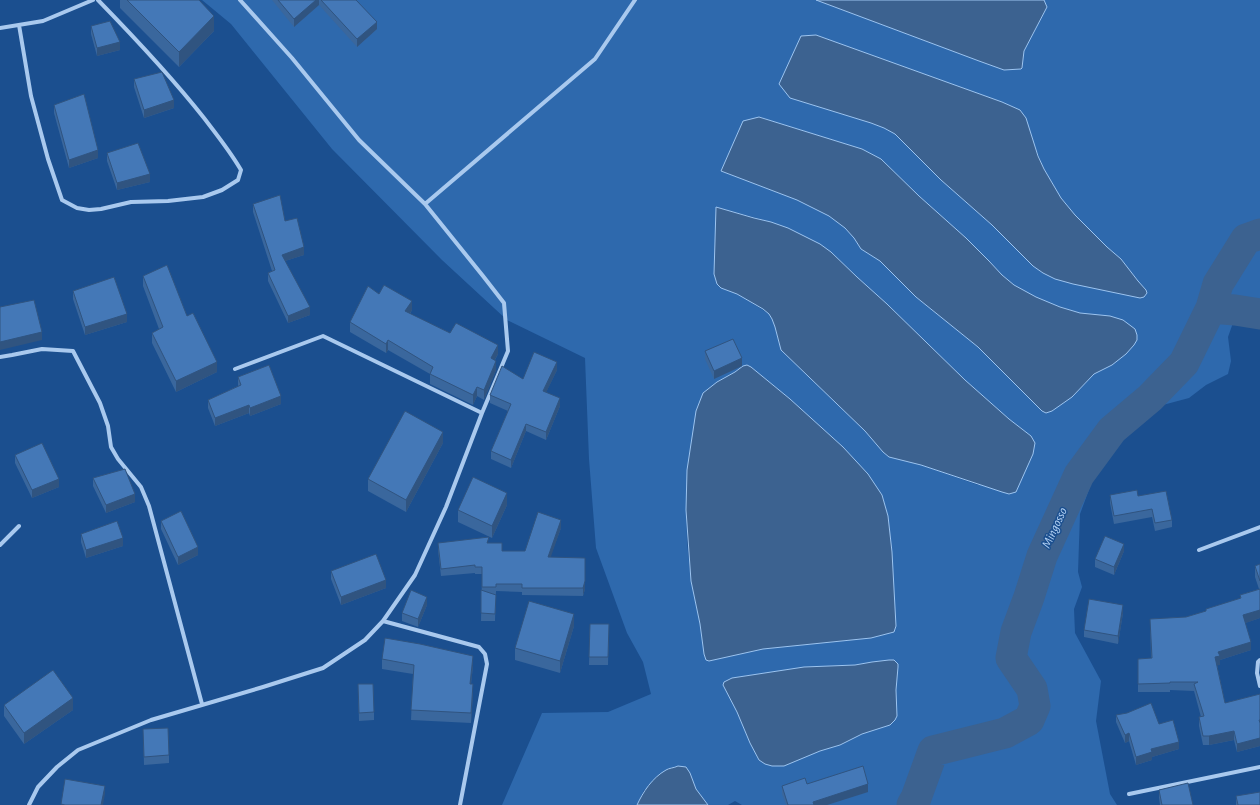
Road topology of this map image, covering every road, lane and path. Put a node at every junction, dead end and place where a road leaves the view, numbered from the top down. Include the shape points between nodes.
1 (93, 0) edge
2 (98, 0) edge
3 (240, 0) edge
4 (635, 0) edge
5 (19, 25) junction
6 (0, 28) edge
7 (425, 204) junction
8 (0, 356) edge
9 (235, 369) dead end
10 (482, 413) junction
11 (19, 526) dead end
12 (1260, 527) edge
13 (0, 545) edge
14 (1199, 550) dead end
15 (383, 620) junction
16 (1260, 660) edge
17 (1260, 686) edge
18 (202, 704) junction
19 (1260, 767) edge
20 (1129, 794) dead end
21 (29, 805) edge
22 (460, 805) edge

1 - 5 street via 43,21
2 - 5 street via 188,98 231,152 241,170 238,180 222,190 202,197 131,202 101,209 77,208 62,200 31,96
3 - 7 street via 292,58 359,140
4 - 7 street via 595,59
5 - 6 street
7 - 10 street via 504,303 508,351
8 - 18 street via 42,349 73,351 100,403 108,426 111,447 141,487 149,506
9 - 10 street via 323,336
10 - 15 street via 446,507 414,575
11 - 13 street
12 - 14 street
15 - 18 street via 365,640 323,668
15 - 22 street via 479,647 485,654 487,664
16 - 17 street via 1257,673
18 - 21 street via 151,720 78,750 38,787
19 - 20 street

